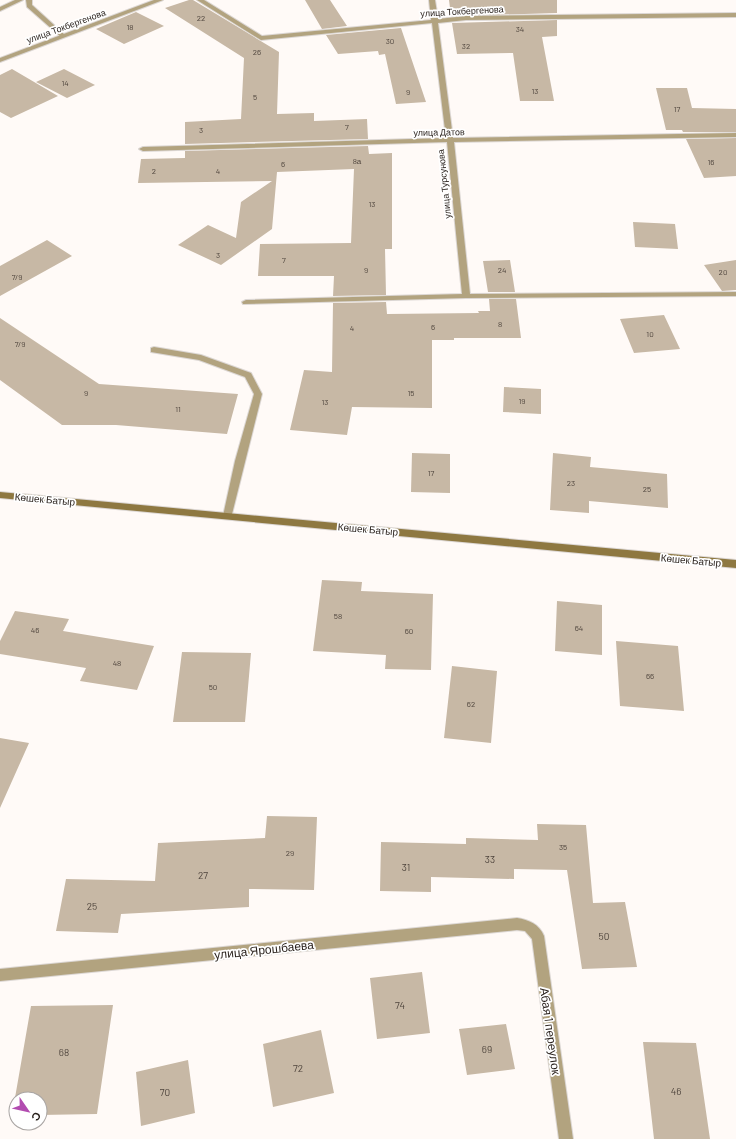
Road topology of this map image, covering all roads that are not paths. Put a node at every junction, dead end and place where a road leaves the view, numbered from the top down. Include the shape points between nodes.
1 (20, 0) edge
2 (29, 0) edge
3 (160, 0) edge
4 (200, 0) edge
5 (432, 0) edge
6 (0, 9) edge
7 (736, 15) edge
8 (434, 20) junction
9 (63, 36) junction
10 (0, 60) edge
11 (736, 135) edge
12 (450, 140) junction
13 (143, 149) dead end
14 (736, 294) edge
15 (466, 296) junction
16 (246, 302) dead end
17 (154, 350) dead end
18 (0, 495) edge
19 (228, 516) junction
20 (736, 564) edge
21 (528, 926) joint
22 (0, 975) edge
23 (566, 1139) edge

1 - 6 street
2 - 9 street via 29,6
3 - 9 street, улица Токбергенова
4 - 8 street, улица Токбергенова via 261,38
5 - 8 street, улица Турсунова
7 - 8 street, улица Токбергенова
8 - 12 street, улица Турсунова
9 - 10 street, улица Токбергенова
11 - 12 street, улица Датов
12 - 13 street, улица Датов
12 - 15 street, улица Турсунова
14 - 15 street
15 - 16 street
17 - 19 street via 201,358 248,375 258,394
18 - 19 street, Көшек Батыр
19 - 20 street, Көшек Батыр
21 - 22 street, улица Ярошбаева via 509,925
21 - 23 street, Абая 1 переулок via 538,936

